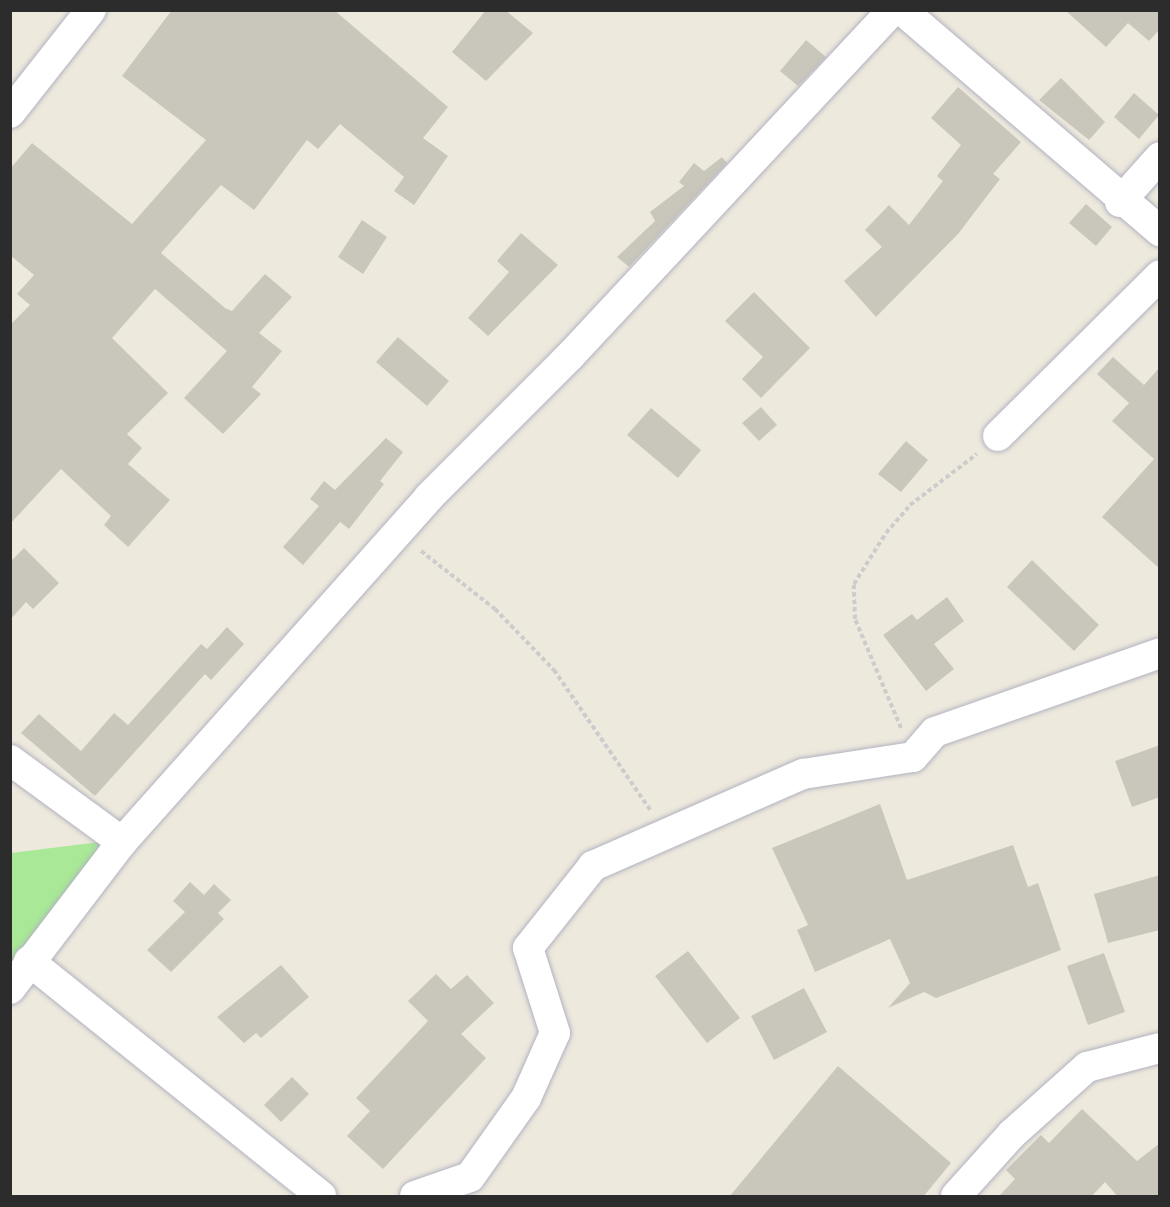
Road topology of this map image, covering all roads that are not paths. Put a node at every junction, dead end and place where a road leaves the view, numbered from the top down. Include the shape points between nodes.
1 (91, 10) edge
2 (893, 10) edge
3 (902, 10) edge
4 (10, 113) edge
5 (1160, 157) edge
6 (1120, 202) junction
7 (1160, 231) edge
8 (1160, 275) edge
9 (999, 436) road end
10 (1160, 653) edge
11 (10, 760) edge
12 (122, 842) junction
13 (29, 961) junction
14 (10, 990) edge
15 (1160, 1048) edge
16 (321, 1197) edge
17 (415, 1197) edge
18 (956, 1197) edge

1 - 4 street
2 - 12 street via 399,534
3 - 6 street
5 - 6 street
6 - 7 street
8 - 9 street
10 - 17 street via 935,732 913,756 803,774 593,866 528,948 555,1033 526,1098 470,1177
11 - 12 street
12 - 13 street
13 - 14 street
13 - 16 street
15 - 18 street via 1087,1066 1012,1134

